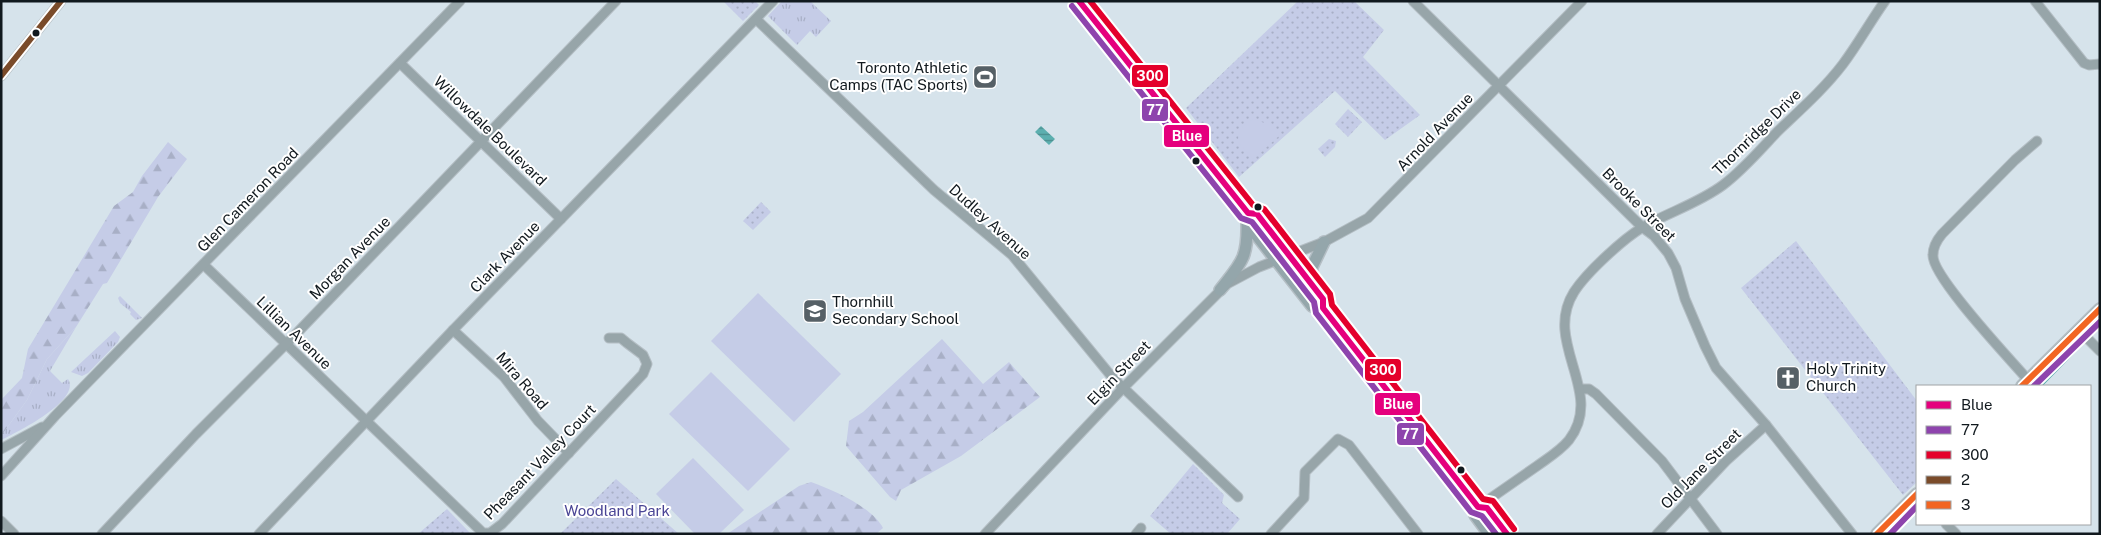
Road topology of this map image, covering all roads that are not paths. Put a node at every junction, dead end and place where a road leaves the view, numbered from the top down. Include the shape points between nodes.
1 (61, 1) edge
2 (460, 1) edge
3 (616, 1) edge
4 (773, 1) edge
5 (1079, 1) edge
6 (1413, 1) edge
7 (1582, 1) edge
8 (1884, 1) edge
9 (2035, 1) edge
10 (756, 19) junction
11 (400, 63) junction
12 (2100, 64) edge
13 (1, 76) edge
14 (1500, 86) junction
15 (482, 141) junction
16 (2037, 141) dead end
17 (1248, 218) junction
18 (561, 219) junction
19 (1642, 228) junction
20 (1324, 242) junction
21 (1290, 256) junction
22 (1276, 261) junction
23 (204, 265) junction
24 (1310, 282) junction
25 (1220, 290) junction
26 (1324, 308) junction
27 (2100, 310) edge
28 (453, 330) junction
29 (2080, 331) junction
30 (609, 338) dead end
31 (286, 344) junction
32 (2100, 351) edge
33 (2025, 383) edge
34 (1124, 387) junction
35 (1580, 389) junction
36 (55, 416) junction
37 (366, 421) junction
38 (1766, 425) junction
39 (1, 449) edge
40 (569, 453) junction
41 (1, 476) edge
42 (1916, 496) edge
43 (1238, 497) dead end
44 (1690, 500) junction
45 (1478, 507) junction
46 (1, 521) edge
47 (1947, 525) edge
48 (14, 534) edge
49 (102, 534) edge
50 (259, 534) edge
51 (985, 534) edge
52 (1271, 534) edge
53 (1418, 534) edge
54 (1490, 534) edge
55 (1507, 534) edge
56 (1657, 534) edge
57 (1716, 534) edge
58 (1852, 534) edge
59 (1877, 534) edge
60 (1956, 534) edge

1 - 13 street
2 - 11 street, Glen Cameron Road
3 - 15 street, Morgan Avenue
4 - 10 street, Clark Avenue
5 - 17 main road
6 - 14 street, Brooke Street
7 - 14 street, Arnold Avenue
8 - 19 street, Thornridge Drive via 1828,83 1735,176 1705,196
9 - 12 street via 2084,63 2089,66
10 - 18 street, Clark Avenue
10 - 34 street, Dudley Avenue via 934,190 1012,255 1112,377
11 - 15 street, Willowdale Boulevard
11 - 23 street, Glen Cameron Road
14 - 19 street, Brooke Street
14 - 20 street, Arnold Avenue via 1368,218
15 - 18 street, Willowdale Boulevard
15 - 31 street, Morgan Avenue
16 - 33 street via 1942,234 1932,256 1945,283
17 - 21 main road via 1257,214
17 - 22 main road
17 - 25 main road via 1246,251
18 - 28 street, Clark Avenue
19 - 35 street, Thornridge Drive via 1595,268 1574,293 1568,306 1564,331 1566,348
19 - 38 street, Brooke Street via 1654,236 1676,268 1685,299 1716,368
20 - 21 street, Arnold Avenue
20 - 24 main road via 1312,267
21 - 22 street, Elgin Street
21 - 24 main road
22 - 25 street, Elgin Street via 1242,274
22 - 26 main road via 1312,306
23 - 31 street, Lillian Avenue
23 - 36 street, Glen Cameron Road
24 - 26 main road via 1323,299
25 - 34 street, Elgin Street
26 - 45 main road
27 - 29 main road
28 - 37 street, Clark Avenue
28 - 40 street, Mira Road via 504,377 538,421
29 - 32 street
29 - 33 main road
30 - 40 street, Pheasant Valley Court via 621,338 643,355 645,370
31 - 37 street, Lillian Avenue
31 - 49 street, Morgan Avenue
34 - 43 street, Dudley Avenue
34 - 51 street, Elgin Street
35 - 44 street via 1590,389 1614,411 1662,461
35 - 45 street, Thornridge Drive via 1581,413 1568,440 1552,456
36 - 39 street, Glen Cameron Road via 36,432
36 - 41 street, Glen Cameron Road
37 - 40 street, Pheasant Valley Court via 483,533 490,533 502,524
37 - 50 street, Clark Avenue
38 - 44 street, Old Jane Street
38 - 58 street, Brooke Street
42 - 59 main road
44 - 56 street, Old Jane Street
44 - 57 street
45 - 54 main road via 1475,515
45 - 55 main road via 1487,508
46 - 48 street
47 - 60 street
52 - 53 street via 1304,498 1305,472 1338,439 1349,445

